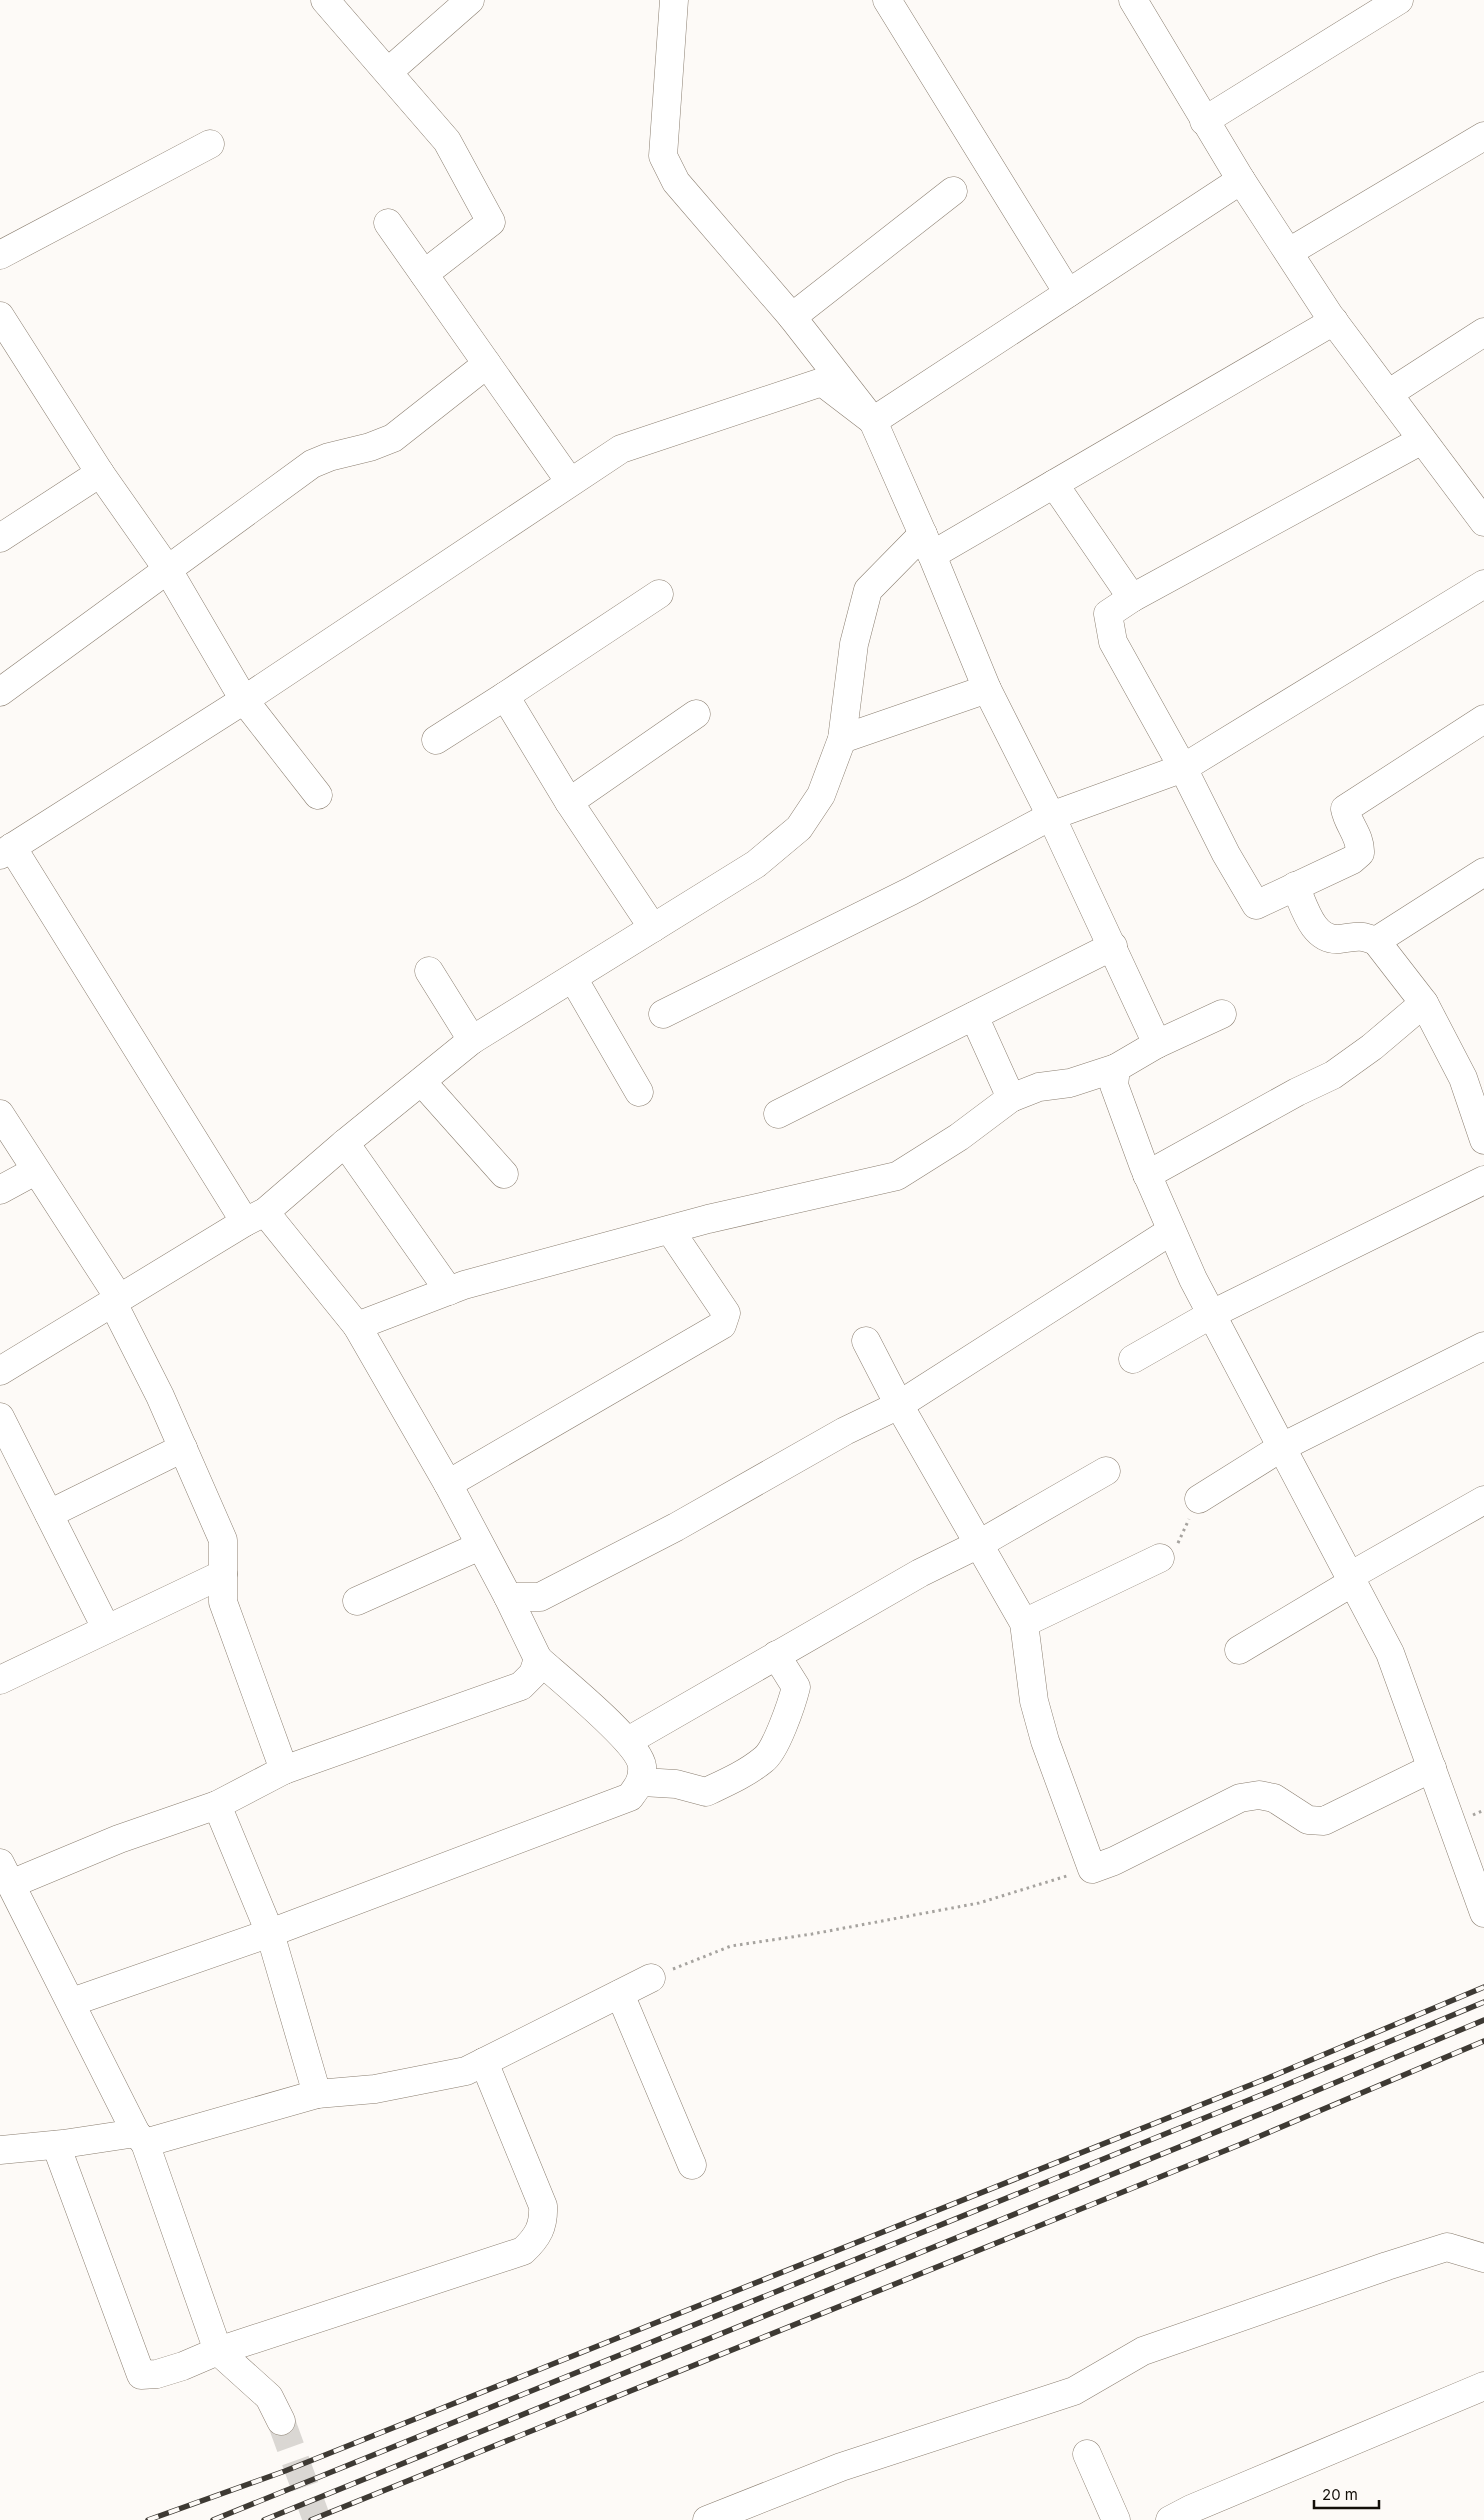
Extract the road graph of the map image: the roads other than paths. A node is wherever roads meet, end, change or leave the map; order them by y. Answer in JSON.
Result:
{"nodes":[{"id":1,"x":470,"y":0,"type":"edge"},
{"id":2,"x":674,"y":0,"type":"edge"},
{"id":3,"x":887,"y":0,"type":"edge"},
{"id":4,"x":1133,"y":0,"type":"edge"},
{"id":5,"x":1399,"y":0,"type":"edge"},
{"id":6,"x":335,"y":4,"type":"edge"},
{"id":7,"x":388,"y":72,"type":"junction"},
{"id":8,"x":1204,"y":121,"type":"junction"},
{"id":9,"x":1484,"y":136,"type":"edge"},
{"id":10,"x":210,"y":144,"type":"dead end"},
{"id":11,"x":1241,"y":180,"type":"junction"},
{"id":12,"x":953,"y":191,"type":"dead end"},
{"id":13,"x":388,"y":223,"type":"dead end"},
{"id":14,"x":1288,"y":252,"type":"junction"},
{"id":15,"x":0,"y":255,"type":"edge"},
{"id":16,"x":424,"y":274,"type":"junction"},
{"id":17,"x":1068,"y":293,"type":"junction"},
{"id":18,"x":0,"y":316,"type":"edge"},
{"id":19,"x":792,"y":317,"type":"junction"},
{"id":20,"x":1334,"y":321,"type":"junction"},
{"id":21,"x":1484,"y":332,"type":"edge"},
{"id":22,"x":487,"y":364,"type":"junction"},
{"id":23,"x":1388,"y":394,"type":"junction"},
{"id":24,"x":874,"y":421,"type":"junction"},
{"id":25,"x":1422,"y":440,"type":"junction"},
{"id":26,"x":100,"y":473,"type":"junction"},
{"id":27,"x":570,"y":482,"type":"junction"},
{"id":28,"x":1054,"y":484,"type":"junction"},
{"id":29,"x":1479,"y":506,"type":"edge"},
{"id":30,"x":0,"y":538,"type":"edge"},
{"id":31,"x":928,"y":545,"type":"junction"},
{"id":32,"x":168,"y":570,"type":"junction"},
{"id":33,"x":1484,"y":584,"type":"edge"},
{"id":34,"x":659,"y":594,"type":"dead end"},
{"id":35,"x":1132,"y":598,"type":"junction"},
{"id":36,"x":987,"y":689,"type":"junction"},
{"id":37,"x":0,"y":692,"type":"edge"},
{"id":38,"x":504,"y":696,"type":"junction"},
{"id":39,"x":244,"y":700,"type":"junction"},
{"id":40,"x":696,"y":714,"type":"dead end"},
{"id":41,"x":1484,"y":719,"type":"edge"},
{"id":42,"x":842,"y":739,"type":"junction"},
{"id":43,"x":436,"y":740,"type":"dead end"},
{"id":44,"x":1183,"y":768,"type":"junction"},
{"id":45,"x":318,"y":795,"type":"dead end"},
{"id":46,"x":569,"y":802,"type":"junction"},
{"id":47,"x":1051,"y":816,"type":"junction"},
{"id":48,"x":6,"y":851,"type":"edge"},
{"id":49,"x":1484,"y":872,"type":"edge"},
{"id":50,"x":1295,"y":886,"type":"junction"},
{"id":51,"x":653,"y":928,"type":"junction"},
{"id":52,"x":1376,"y":941,"type":"junction"},
{"id":53,"x":1113,"y":946,"type":"junction"},
{"id":54,"x":429,"y":971,"type":"dead end"},
{"id":55,"x":573,"y":978,"type":"junction"},
{"id":56,"x":1424,"y":1003,"type":"junction"},
{"id":57,"x":663,"y":1014,"type":"dead end"},
{"id":58,"x":1222,"y":1014,"type":"dead end"},
{"id":59,"x":974,"y":1016,"type":"junction"},
{"id":60,"x":472,"y":1040,"type":"junction"},
{"id":61,"x":1157,"y":1044,"type":"junction"},
{"id":62,"x":1116,"y":1068,"type":"junction"},
{"id":63,"x":422,"y":1082,"type":"junction"},
{"id":64,"x":639,"y":1092,"type":"dead end"},
{"id":65,"x":1011,"y":1098,"type":"junction"},
{"id":66,"x":0,"y":1114,"type":"edge"},
{"id":67,"x":778,"y":1114,"type":"dead end"},
{"id":68,"x":1484,"y":1140,"type":"edge"},
{"id":69,"x":346,"y":1143,"type":"junction"},
{"id":70,"x":35,"y":1170,"type":"junction"},
{"id":71,"x":504,"y":1174,"type":"dead end"},
{"id":72,"x":1147,"y":1176,"type":"junction"},
{"id":73,"x":1484,"y":1180,"type":"edge"},
{"id":74,"x":0,"y":1190,"type":"edge"},
{"id":75,"x":255,"y":1217,"type":"junction"},
{"id":76,"x":670,"y":1230,"type":"junction"},
{"id":77,"x":1171,"y":1231,"type":"junction"},
{"id":78,"x":449,"y":1291,"type":"junction"},
{"id":79,"x":116,"y":1300,"type":"junction"},
{"id":80,"x":1212,"y":1314,"type":"junction"},
{"id":81,"x":356,"y":1326,"type":"junction"},
{"id":82,"x":866,"y":1341,"type":"dead end"},
{"id":83,"x":1484,"y":1346,"type":"edge"},
{"id":84,"x":1133,"y":1358,"type":"dead end"},
{"id":85,"x":0,"y":1370,"type":"edge"},
{"id":86,"x":898,"y":1405,"type":"junction"},
{"id":87,"x":0,"y":1417,"type":"edge"},
{"id":88,"x":1282,"y":1447,"type":"junction"},
{"id":89,"x":183,"y":1448,"type":"junction"},
{"id":90,"x":1106,"y":1471,"type":"dead end"},
{"id":91,"x":448,"y":1484,"type":"junction"},
{"id":92,"x":1199,"y":1499,"type":"road end"},
{"id":93,"x":1484,"y":1500,"type":"edge"},
{"id":94,"x":49,"y":1514,"type":"junction"},
{"id":95,"x":979,"y":1544,"type":"junction"},
{"id":96,"x":480,"y":1546,"type":"junction"},
{"id":97,"x":1160,"y":1558,"type":"road end"},
{"id":98,"x":223,"y":1574,"type":"junction"},
{"id":99,"x":1351,"y":1579,"type":"junction"},
{"id":100,"x":508,"y":1597,"type":"junction"},
{"id":101,"x":357,"y":1601,"type":"dead end"},
{"id":102,"x":1024,"y":1623,"type":"junction"},
{"id":103,"x":106,"y":1628,"type":"junction"},
{"id":104,"x":1239,"y":1650,"type":"dead end"},
{"id":105,"x":776,"y":1655,"type":"junction"},
{"id":106,"x":538,"y":1658,"type":"junction"},
{"id":107,"x":0,"y":1680,"type":"edge"},
{"id":108,"x":628,"y":1741,"type":"junction"},
{"id":109,"x":1432,"y":1768,"type":"junction"},
{"id":110,"x":284,"y":1770,"type":"junction"},
{"id":111,"x":642,"y":1782,"type":"junction"},
{"id":112,"x":217,"y":1805,"type":"junction"},
{"id":113,"x":6,"y":1873,"type":"edge"},
{"id":114,"x":1484,"y":1913,"type":"edge"},
{"id":115,"x":270,"y":1933,"type":"junction"},
{"id":116,"x":651,"y":1978,"type":"road end"},
{"id":117,"x":620,"y":1994,"type":"junction"},
{"id":118,"x":72,"y":2002,"type":"junction"},
{"id":119,"x":484,"y":2062,"type":"junction"},
{"id":120,"x":317,"y":2094,"type":"junction"},
{"id":121,"x":140,"y":2138,"type":"junction"},
{"id":122,"x":56,"y":2145,"type":"junction"},
{"id":123,"x":0,"y":2150,"type":"edge"},
{"id":124,"x":692,"y":2164,"type":"dead end"},
{"id":125,"x":1484,"y":2258,"type":"edge"},
{"id":126,"x":218,"y":2351,"type":"junction"},
{"id":127,"x":1484,"y":2386,"type":"edge"},
{"id":128,"x":281,"y":2421,"type":"tunnel mouth"},
{"id":129,"x":1087,"y":2454,"type":"dead end"},
{"id":130,"x":708,"y":2520,"type":"edge"},
{"id":131,"x":1116,"y":2520,"type":"edge"},
{"id":132,"x":1170,"y":2520,"type":"edge"}],
"edges":[{"from":1,"to":7,"type":"street"},
{"from":2,"to":19,"type":"street"},
{"from":3,"to":17,"type":"street"},
{"from":4,"to":8,"type":"street"},
{"from":5,"to":8,"type":"street"},
{"from":6,"to":7,"type":"street"},
{"from":7,"to":16,"type":"street"},
{"from":8,"to":11,"type":"street"},
{"from":9,"to":14,"type":"street"},
{"from":10,"to":15,"type":"street"},
{"from":11,"to":14,"type":"street"},
{"from":11,"to":17,"type":"street"},
{"from":12,"to":19,"type":"street"},
{"from":13,"to":16,"type":"street"},
{"from":14,"to":20,"type":"street"},
{"from":16,"to":22,"type":"street"},
{"from":17,"to":24,"type":"street"},
{"from":18,"to":26,"type":"street"},
{"from":19,"to":24,"type":"street"},
{"from":20,"to":23,"type":"street"},
{"from":20,"to":28,"type":"street"},
{"from":21,"to":23,"type":"street"},
{"from":22,"to":27,"type":"street"},
{"from":22,"to":32,"type":"street"},
{"from":23,"to":25,"type":"street"},
{"from":24,"to":27,"type":"street"},
{"from":24,"to":31,"type":"street"},
{"from":25,"to":29,"type":"street"},
{"from":25,"to":35,"type":"street"},
{"from":26,"to":30,"type":"street"},
{"from":26,"to":32,"type":"street"},
{"from":27,"to":39,"type":"street"},
{"from":28,"to":31,"type":"street"},
{"from":28,"to":35,"type":"street"},
{"from":31,"to":36,"type":"street"},
{"from":31,"to":42,"type":"street"},
{"from":32,"to":37,"type":"street"},
{"from":32,"to":39,"type":"street"},
{"from":33,"to":44,"type":"street"},
{"from":34,"to":38,"type":"street"},
{"from":35,"to":44,"type":"street"},
{"from":36,"to":42,"type":"street"},
{"from":36,"to":47,"type":"street"},
{"from":38,"to":43,"type":"street"},
{"from":38,"to":46,"type":"street"},
{"from":39,"to":45,"type":"street"},
{"from":39,"to":48,"type":"street"},
{"from":40,"to":46,"type":"street"},
{"from":41,"to":50,"type":"street"},
{"from":42,"to":51,"type":"street"},
{"from":44,"to":47,"type":"street"},
{"from":44,"to":50,"type":"street"},
{"from":46,"to":51,"type":"street"},
{"from":47,"to":53,"type":"street"},
{"from":47,"to":57,"type":"street"},
{"from":48,"to":75,"type":"street"},
{"from":49,"to":52,"type":"street"},
{"from":50,"to":52,"type":"street"},
{"from":51,"to":55,"type":"street"},
{"from":52,"to":56,"type":"street"},
{"from":53,"to":59,"type":"street"},
{"from":53,"to":61,"type":"street"},
{"from":54,"to":60,"type":"street"},
{"from":55,"to":60,"type":"street"},
{"from":55,"to":64,"type":"street"},
{"from":56,"to":68,"type":"street"},
{"from":56,"to":72,"type":"street"},
{"from":58,"to":61,"type":"street"},
{"from":59,"to":65,"type":"street"},
{"from":59,"to":67,"type":"street"},
{"from":60,"to":63,"type":"street"},
{"from":61,"to":62,"type":"street"},
{"from":62,"to":65,"type":"street"},
{"from":62,"to":72,"type":"street"},
{"from":63,"to":69,"type":"street"},
{"from":63,"to":71,"type":"street"},
{"from":65,"to":76,"type":"street"},
{"from":66,"to":70,"type":"street"},
{"from":69,"to":75,"type":"street"},
{"from":69,"to":78,"type":"street"},
{"from":70,"to":74,"type":"street"},
{"from":70,"to":79,"type":"street"},
{"from":72,"to":77,"type":"street"},
{"from":73,"to":80,"type":"street"},
{"from":75,"to":79,"type":"street"},
{"from":75,"to":81,"type":"street"},
{"from":76,"to":78,"type":"street"},
{"from":76,"to":91,"type":"street"},
{"from":77,"to":80,"type":"street"},
{"from":77,"to":86,"type":"street"},
{"from":78,"to":81,"type":"street"},
{"from":79,"to":85,"type":"street"},
{"from":79,"to":89,"type":"street"},
{"from":80,"to":84,"type":"street"},
{"from":80,"to":88,"type":"street"},
{"from":81,"to":91,"type":"street"},
{"from":82,"to":86,"type":"street"},
{"from":83,"to":88,"type":"street"},
{"from":86,"to":95,"type":"street"},
{"from":86,"to":100,"type":"street"},
{"from":87,"to":94,"type":"street"},
{"from":88,"to":92,"type":"street"},
{"from":88,"to":99,"type":"street"},
{"from":89,"to":94,"type":"street"},
{"from":89,"to":98,"type":"street"},
{"from":90,"to":95,"type":"street"},
{"from":91,"to":96,"type":"street"},
{"from":93,"to":99,"type":"street"},
{"from":94,"to":103,"type":"street"},
{"from":95,"to":102,"type":"street"},
{"from":95,"to":105,"type":"street"},
{"from":96,"to":100,"type":"street"},
{"from":96,"to":101,"type":"street"},
{"from":97,"to":102,"type":"street"},
{"from":98,"to":103,"type":"street"},
{"from":98,"to":110,"type":"street"},
{"from":99,"to":104,"type":"street"},
{"from":99,"to":109,"type":"street"},
{"from":100,"to":106,"type":"street"},
{"from":102,"to":109,"type":"street"},
{"from":103,"to":107,"type":"street"},
{"from":105,"to":108,"type":"street"},
{"from":105,"to":111,"type":"street"},
{"from":106,"to":108,"type":"street"},
{"from":106,"to":110,"type":"street"},
{"from":108,"to":111,"type":"street"},
{"from":109,"to":114,"type":"street"},
{"from":110,"to":112,"type":"street"},
{"from":111,"to":115,"type":"street"},
{"from":112,"to":113,"type":"street"},
{"from":112,"to":115,"type":"street"},
{"from":113,"to":118,"type":"street"},
{"from":115,"to":118,"type":"street"},
{"from":115,"to":120,"type":"street"},
{"from":116,"to":117,"type":"street"},
{"from":117,"to":119,"type":"street"},
{"from":117,"to":124,"type":"street"},
{"from":118,"to":121,"type":"street"},
{"from":119,"to":120,"type":"street"},
{"from":119,"to":126,"type":"street"},
{"from":120,"to":121,"type":"street"},
{"from":121,"to":122,"type":"street"},
{"from":121,"to":126,"type":"street"},
{"from":122,"to":123,"type":"street"},
{"from":122,"to":126,"type":"street"},
{"from":125,"to":130,"type":"street"},
{"from":126,"to":128,"type":"street"},
{"from":127,"to":132,"type":"street"},
{"from":129,"to":131,"type":"street"}]}
